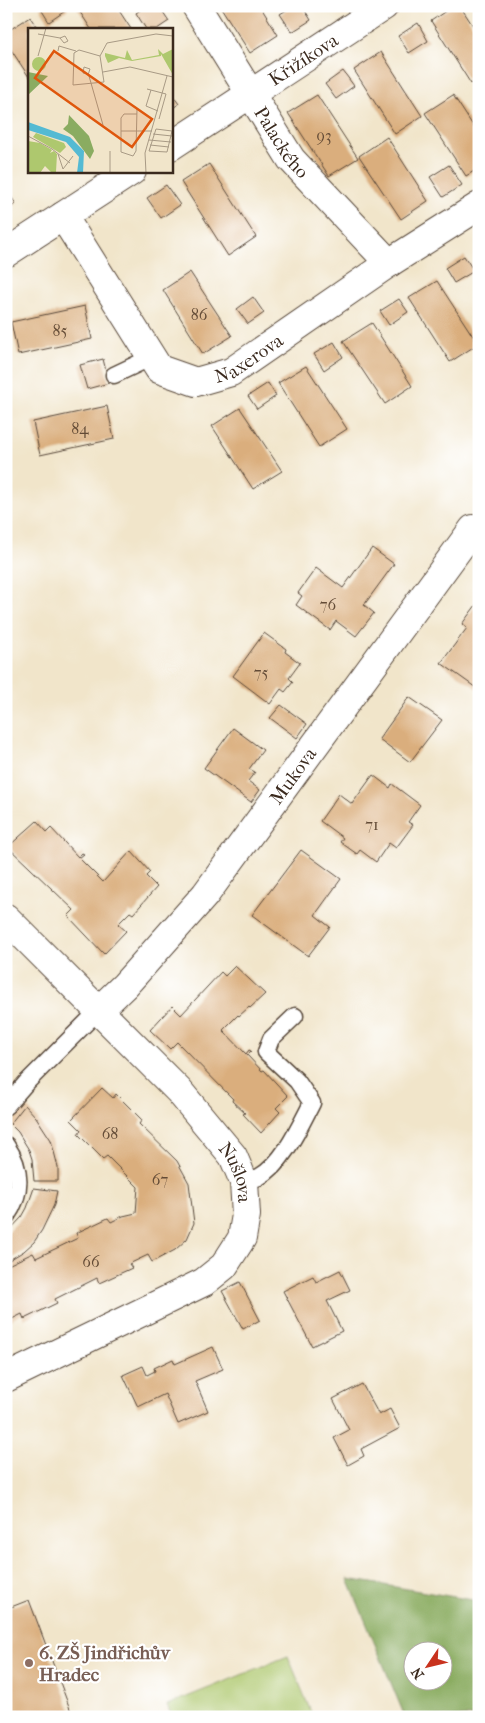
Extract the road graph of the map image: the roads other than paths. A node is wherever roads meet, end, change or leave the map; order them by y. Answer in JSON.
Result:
{"nodes":[{"id":1,"x":196,"y":6,"type":"edge"},
{"id":2,"x":384,"y":6,"type":"edge"},
{"id":3,"x":252,"y":94,"type":"junction"},
{"id":4,"x":172,"y":145,"type":"edge"},
{"id":5,"x":130,"y":172,"type":"edge"},
{"id":6,"x":479,"y":206,"type":"edge"},
{"id":7,"x":63,"y":216,"type":"junction"},
{"id":8,"x":6,"y":253,"type":"edge"},
{"id":9,"x":389,"y":263,"type":"junction"},
{"id":10,"x":152,"y":357,"type":"junction"},
{"id":11,"x":114,"y":375,"type":"dead end"},
{"id":12,"x":473,"y":529,"type":"dead end"},
{"id":13,"x":6,"y":918,"type":"edge"},
{"id":14,"x":98,"y":1011,"type":"junction"},
{"id":15,"x":295,"y":1016,"type":"dead end"},
{"id":16,"x":6,"y":1106,"type":"edge"},
{"id":17,"x":6,"y":1145,"type":"edge"},
{"id":18,"x":244,"y":1182,"type":"junction"},
{"id":19,"x":6,"y":1217,"type":"edge"},
{"id":20,"x":6,"y":1378,"type":"edge"}],
"edges":[{"from":1,"to":3,"type":"street","name":"Palackého"},
{"from":2,"to":3,"type":"street","name":"Křižíkova"},
{"from":3,"to":4,"type":"street","name":"Křižíkova"},
{"from":3,"to":9,"type":"street","name":"Palackého"},
{"from":5,"to":7,"type":"street"},
{"from":6,"to":9,"type":"street","name":"Naxerova"},
{"from":7,"to":8,"type":"street"},
{"from":7,"to":10,"type":"street","name":"Naxerova"},
{"from":9,"to":10,"type":"street","name":"Naxerova"},
{"from":10,"to":11,"type":"lane"},
{"from":12,"to":14,"type":"street","name":"Mukova"},
{"from":13,"to":14,"type":"street","name":"Nušlova"},
{"from":14,"to":16,"type":"lane"},
{"from":14,"to":18,"type":"street","name":"Nušlova"},
{"from":15,"to":18,"type":"lane"},
{"from":17,"to":19,"type":"lane"},
{"from":18,"to":20,"type":"street","name":"Nušlova"}]}
